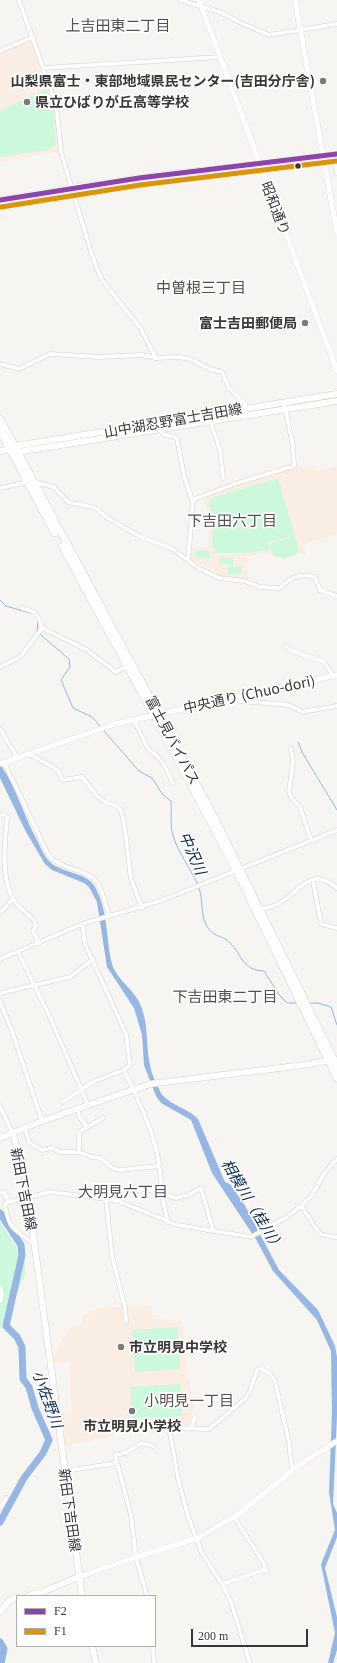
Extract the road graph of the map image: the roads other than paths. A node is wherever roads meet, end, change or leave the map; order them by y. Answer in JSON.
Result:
{"nodes":[{"id":1,"x":19,"y":0,"type":"edge"},
{"id":2,"x":180,"y":0,"type":"edge"},
{"id":3,"x":199,"y":0,"type":"edge"},
{"id":4,"x":295,"y":0,"type":"edge"},
{"id":5,"x":202,"y":7,"type":"junction"},
{"id":6,"x":337,"y":24,"type":"edge"},
{"id":7,"x":300,"y":30,"type":"junction"},
{"id":8,"x":32,"y":37,"type":"junction"},
{"id":9,"x":0,"y":51,"type":"edge"},
{"id":10,"x":220,"y":57,"type":"junction"},
{"id":11,"x":44,"y":68,"type":"junction"},
{"id":12,"x":334,"y":155,"type":"edge"},
{"id":13,"x":322,"y":156,"type":"junction"},
{"id":14,"x":260,"y":165,"type":"junction"},
{"id":15,"x":337,"y":173,"type":"edge"},
{"id":16,"x":72,"y":187,"type":"junction"},
{"id":17,"x":0,"y":200,"type":"edge"},
{"id":18,"x":336,"y":219,"type":"edge"},
{"id":19,"x":337,"y":233,"type":"edge"},
{"id":20,"x":156,"y":358,"type":"junction"},
{"id":21,"x":0,"y":364,"type":"edge"},
{"id":22,"x":337,"y":371,"type":"edge"},
{"id":23,"x":337,"y":394,"type":"edge"},
{"id":24,"x":337,"y":401,"type":"edge"},
{"id":25,"x":285,"y":405,"type":"junction"},
{"id":26,"x":246,"y":411,"type":"junction"},
{"id":27,"x":209,"y":417,"type":"junction"},
{"id":28,"x":0,"y":419,"type":"edge"},
{"id":29,"x":160,"y":428,"type":"junction"},
{"id":30,"x":0,"y":431,"type":"edge"},
{"id":31,"x":14,"y":449,"type":"junction"},
{"id":32,"x":0,"y":451,"type":"edge"},
{"id":33,"x":223,"y":478,"type":"dead end"},
{"id":34,"x":31,"y":482,"type":"junction"},
{"id":35,"x":0,"y":488,"type":"edge"},
{"id":36,"x":192,"y":500,"type":"junction"},
{"id":37,"x":188,"y":561,"type":"junction"},
{"id":38,"x":337,"y":596,"type":"edge"},
{"id":39,"x":22,"y":608,"type":"dead end"},
{"id":40,"x":42,"y":628,"type":"junction"},
{"id":41,"x":286,"y":646,"type":"dead end"},
{"id":42,"x":127,"y":666,"type":"junction"},
{"id":43,"x":0,"y":667,"type":"edge"},
{"id":44,"x":335,"y":676,"type":"edge"},
{"id":45,"x":236,"y":697,"type":"junction"},
{"id":46,"x":337,"y":706,"type":"edge"},
{"id":47,"x":157,"y":715,"type":"junction"},
{"id":48,"x":134,"y":720,"type":"junction"},
{"id":49,"x":0,"y":729,"type":"edge"},
{"id":50,"x":291,"y":749,"type":"dead end"},
{"id":51,"x":29,"y":754,"type":"junction"},
{"id":52,"x":17,"y":758,"type":"junction"},
{"id":53,"x":2,"y":763,"type":"edge"},
{"id":54,"x":173,"y":783,"type":"dead end"},
{"id":55,"x":0,"y":815,"type":"edge"},
{"id":56,"x":337,"y":830,"type":"edge"},
{"id":57,"x":310,"y":840,"type":"junction"},
{"id":58,"x":238,"y":869,"type":"junction"},
{"id":59,"x":313,"y":881,"type":"junction"},
{"id":60,"x":337,"y":888,"type":"edge"},
{"id":61,"x":13,"y":899,"type":"junction"},
{"id":62,"x":142,"y":908,"type":"junction"},
{"id":63,"x":261,"y":909,"type":"junction"},
{"id":64,"x":0,"y":913,"type":"edge"},
{"id":65,"x":109,"y":916,"type":"junction"},
{"id":66,"x":82,"y":924,"type":"junction"},
{"id":67,"x":337,"y":928,"type":"edge"},
{"id":68,"x":39,"y":943,"type":"junction"},
{"id":69,"x":18,"y":952,"type":"junction"},
{"id":70,"x":0,"y":959,"type":"edge"},
{"id":71,"x":93,"y":959,"type":"junction"},
{"id":72,"x":35,"y":985,"type":"junction"},
{"id":73,"x":0,"y":993,"type":"edge"},
{"id":74,"x":0,"y":1001,"type":"edge"},
{"id":75,"x":304,"y":1003,"type":"junction"},
{"id":76,"x":334,"y":1061,"type":"edge"},
{"id":77,"x":124,"y":1070,"type":"junction"},
{"id":78,"x":337,"y":1078,"type":"edge"},
{"id":79,"x":133,"y":1088,"type":"junction"},
{"id":80,"x":83,"y":1089,"type":"junction"},
{"id":81,"x":62,"y":1102,"type":"dead end"},
{"id":82,"x":88,"y":1105,"type":"junction"},
{"id":83,"x":0,"y":1106,"type":"edge"},
{"id":84,"x":77,"y":1109,"type":"junction"},
{"id":85,"x":102,"y":1118,"type":"dead end"},
{"id":86,"x":42,"y":1121,"type":"junction"},
{"id":87,"x":87,"y":1127,"type":"junction"},
{"id":88,"x":25,"y":1129,"type":"junction"},
{"id":89,"x":13,"y":1134,"type":"junction"},
{"id":90,"x":0,"y":1138,"type":"edge"},
{"id":91,"x":79,"y":1152,"type":"junction"},
{"id":92,"x":337,"y":1159,"type":"edge"},
{"id":93,"x":159,"y":1166,"type":"junction"},
{"id":94,"x":127,"y":1189,"type":"dead end"},
{"id":95,"x":0,"y":1193,"type":"edge"},
{"id":96,"x":162,"y":1194,"type":"junction"},
{"id":97,"x":28,"y":1197,"type":"junction"},
{"id":98,"x":106,"y":1199,"type":"junction"},
{"id":99,"x":9,"y":1202,"type":"junction"},
{"id":100,"x":301,"y":1206,"type":"junction"},
{"id":101,"x":168,"y":1222,"type":"junction"},
{"id":102,"x":213,"y":1230,"type":"junction"},
{"id":103,"x":337,"y":1237,"type":"edge"},
{"id":104,"x":34,"y":1244,"type":"junction"},
{"id":105,"x":0,"y":1289,"type":"edge"},
{"id":106,"x":0,"y":1300,"type":"edge"},
{"id":107,"x":126,"y":1322,"type":"dead end"},
{"id":108,"x":195,"y":1417,"type":"dead end"},
{"id":109,"x":191,"y":1429,"type":"junction"},
{"id":110,"x":337,"y":1441,"type":"edge"},
{"id":111,"x":153,"y":1446,"type":"dead end"},
{"id":112,"x":117,"y":1463,"type":"junction"},
{"id":113,"x":64,"y":1471,"type":"junction"},
{"id":114,"x":292,"y":1471,"type":"junction"},
{"id":115,"x":6,"y":1498,"type":"dead end"},
{"id":116,"x":0,"y":1508,"type":"edge"},
{"id":117,"x":234,"y":1517,"type":"junction"},
{"id":118,"x":198,"y":1538,"type":"junction"},
{"id":119,"x":136,"y":1557,"type":"junction"},
{"id":120,"x":79,"y":1577,"type":"junction"},
{"id":121,"x":222,"y":1584,"type":"junction"},
{"id":122,"x":32,"y":1595,"type":"edge"},
{"id":123,"x":82,"y":1595,"type":"edge"},
{"id":124,"x":147,"y":1595,"type":"edge"},
{"id":125,"x":16,"y":1597,"type":"edge"},
{"id":126,"x":0,"y":1612,"type":"edge"},
{"id":127,"x":92,"y":1647,"type":"edge"},
{"id":128,"x":153,"y":1647,"type":"edge"},
{"id":129,"x":96,"y":1663,"type":"edge"},
{"id":130,"x":154,"y":1663,"type":"edge"},
{"id":131,"x":250,"y":1663,"type":"edge"}],
"edges":[{"from":1,"to":8,"type":"street"},
{"from":2,"to":5,"type":"street"},
{"from":3,"to":5,"type":"street","name":"昭和通り"},
{"from":4,"to":7,"type":"street"},
{"from":5,"to":7,"type":"street"},
{"from":5,"to":10,"type":"street","name":"昭和通り"},
{"from":6,"to":7,"type":"street"},
{"from":7,"to":13,"type":"street"},
{"from":8,"to":9,"type":"street"},
{"from":8,"to":11,"type":"street"},
{"from":10,"to":11,"type":"street"},
{"from":10,"to":14,"type":"street","name":"昭和通り"},
{"from":11,"to":16,"type":"street"},
{"from":12,"to":13,"type":"street"},
{"from":12,"to":15,"type":"street"},
{"from":13,"to":14,"type":"street"},
{"from":13,"to":18,"type":"street"},
{"from":14,"to":16,"type":"street"},
{"from":14,"to":22,"type":"street","name":"昭和通り"},
{"from":16,"to":17,"type":"street"},
{"from":16,"to":20,"type":"street"},
{"from":18,"to":19,"type":"street"},
{"from":20,"to":21,"type":"street"},
{"from":20,"to":26,"type":"street"},
{"from":23,"to":25,"type":"main road","name":"山中湖忍野富士吉田線"},
{"from":24,"to":25,"type":"main road","name":"山中湖忍野富士吉田線"},
{"from":25,"to":26,"type":"main road","name":"山中湖忍野富士吉田線"},
{"from":25,"to":36,"type":"street"},
{"from":26,"to":27,"type":"main road","name":"山中湖忍野富士吉田線"},
{"from":27,"to":29,"type":"main road","name":"山中湖忍野富士吉田線"},
{"from":27,"to":31,"type":"main road","name":"山中湖忍野富士吉田線"},
{"from":27,"to":33,"type":"street"},
{"from":28,"to":31,"type":"highway","name":"富士見バイパス"},
{"from":29,"to":31,"type":"main road","name":"山中湖忍野富士吉田線"},
{"from":29,"to":36,"type":"street"},
{"from":30,"to":31,"type":"highway","name":"富士見バイパス"},
{"from":31,"to":32,"type":"main road","name":"山中湖忍野富士吉田線"},
{"from":31,"to":34,"type":"highway","name":"富士見バイパス"},
{"from":34,"to":35,"type":"street"},
{"from":34,"to":37,"type":"street"},
{"from":34,"to":42,"type":"highway","name":"富士見バイパス"},
{"from":34,"to":47,"type":"highway","name":"富士見バイパス"},
{"from":36,"to":37,"type":"street"},
{"from":37,"to":38,"type":"street"},
{"from":39,"to":40,"type":"street"},
{"from":40,"to":42,"type":"street"},
{"from":40,"to":43,"type":"street"},
{"from":41,"to":44,"type":"street"},
{"from":42,"to":47,"type":"highway","name":"富士見バイパス"},
{"from":44,"to":45,"type":"street","name":"中央通り (Chuo-dori)"},
{"from":45,"to":46,"type":"street"},
{"from":45,"to":47,"type":"street","name":"中央通り (Chuo-dori)"},
{"from":47,"to":48,"type":"street","name":"中央通り (Chuo-dori)"},
{"from":47,"to":58,"type":"highway","name":"富士見バイパス"},
{"from":48,"to":51,"type":"street","name":"中央通り (Chuo-dori)"},
{"from":48,"to":54,"type":"street"},
{"from":49,"to":52,"type":"street"},
{"from":50,"to":57,"type":"street"},
{"from":51,"to":52,"type":"street","name":"中央通り (Chuo-dori)"},
{"from":51,"to":62,"type":"street"},
{"from":52,"to":53,"type":"street","name":"中央通り (Chuo-dori)"},
{"from":53,"to":65,"type":"street"},
{"from":55,"to":61,"type":"street"},
{"from":56,"to":57,"type":"street"},
{"from":57,"to":58,"type":"street"},
{"from":58,"to":62,"type":"street"},
{"from":58,"to":63,"type":"highway","name":"富士見バイパス"},
{"from":58,"to":75,"type":"highway","name":"富士見バイパス"},
{"from":59,"to":60,"type":"street"},
{"from":59,"to":63,"type":"street"},
{"from":59,"to":67,"type":"street"},
{"from":61,"to":64,"type":"street"},
{"from":61,"to":68,"type":"street"},
{"from":62,"to":65,"type":"street"},
{"from":63,"to":75,"type":"highway","name":"富士見バイパス"},
{"from":65,"to":66,"type":"street"},
{"from":66,"to":68,"type":"street"},
{"from":66,"to":71,"type":"street"},
{"from":68,"to":69,"type":"street"},
{"from":69,"to":70,"type":"street"},
{"from":69,"to":72,"type":"street"},
{"from":71,"to":72,"type":"street"},
{"from":71,"to":77,"type":"street"},
{"from":72,"to":73,"type":"street"},
{"from":72,"to":80,"type":"street"},
{"from":74,"to":86,"type":"street"},
{"from":75,"to":76,"type":"highway","name":"富士見バイパス"},
{"from":76,"to":78,"type":"highway","name":"富士見バイパス"},
{"from":76,"to":79,"type":"main road","name":"新田下吉田線"},
{"from":77,"to":79,"type":"street"},
{"from":77,"to":80,"type":"street"},
{"from":79,"to":82,"type":"main road","name":"新田下吉田線"},
{"from":79,"to":93,"type":"street"},
{"from":80,"to":81,"type":"street"},
{"from":80,"to":82,"type":"street"},
{"from":82,"to":84,"type":"main road","name":"新田下吉田線"},
{"from":83,"to":89,"type":"street"},
{"from":84,"to":86,"type":"main road","name":"新田下吉田線"},
{"from":84,"to":87,"type":"street"},
{"from":85,"to":87,"type":"street"},
{"from":86,"to":88,"type":"main road","name":"新田下吉田線"},
{"from":87,"to":91,"type":"street"},
{"from":88,"to":89,"type":"main road","name":"新田下吉田線"},
{"from":88,"to":91,"type":"street"},
{"from":89,"to":90,"type":"main road"},
{"from":89,"to":97,"type":"main road","name":"新田下吉田線"},
{"from":91,"to":93,"type":"street"},
{"from":92,"to":100,"type":"street"},
{"from":93,"to":96,"type":"street"},
{"from":94,"to":96,"type":"street"},
{"from":95,"to":99,"type":"street"},
{"from":96,"to":101,"type":"street"},
{"from":96,"to":102,"type":"street"},
{"from":97,"to":98,"type":"street"},
{"from":97,"to":99,"type":"street"},
{"from":97,"to":104,"type":"main road","name":"新田下吉田線"},
{"from":98,"to":101,"type":"street"},
{"from":98,"to":107,"type":"street"},
{"from":99,"to":104,"type":"street"},
{"from":100,"to":102,"type":"street"},
{"from":100,"to":103,"type":"street"},
{"from":101,"to":102,"type":"street"},
{"from":104,"to":113,"type":"main road","name":"新田下吉田線"},
{"from":105,"to":106,"type":"street"},
{"from":108,"to":109,"type":"street"},
{"from":109,"to":114,"type":"street"},
{"from":109,"to":118,"type":"street"},
{"from":110,"to":114,"type":"street"},
{"from":111,"to":112,"type":"street"},
{"from":112,"to":113,"type":"street"},
{"from":112,"to":119,"type":"street"},
{"from":113,"to":120,"type":"main road","name":"新田下吉田線"},
{"from":114,"to":117,"type":"street"},
{"from":115,"to":116,"type":"street"},
{"from":117,"to":118,"type":"street"},
{"from":117,"to":121,"type":"street"},
{"from":118,"to":119,"type":"street"},
{"from":118,"to":121,"type":"street"},
{"from":119,"to":120,"type":"street"},
{"from":119,"to":124,"type":"street"},
{"from":120,"to":122,"type":"main road"},
{"from":120,"to":123,"type":"main road","name":"新田下吉田線"},
{"from":121,"to":131,"type":"street"},
{"from":125,"to":126,"type":"main road"},
{"from":127,"to":129,"type":"main road"},
{"from":128,"to":130,"type":"street"}]}
